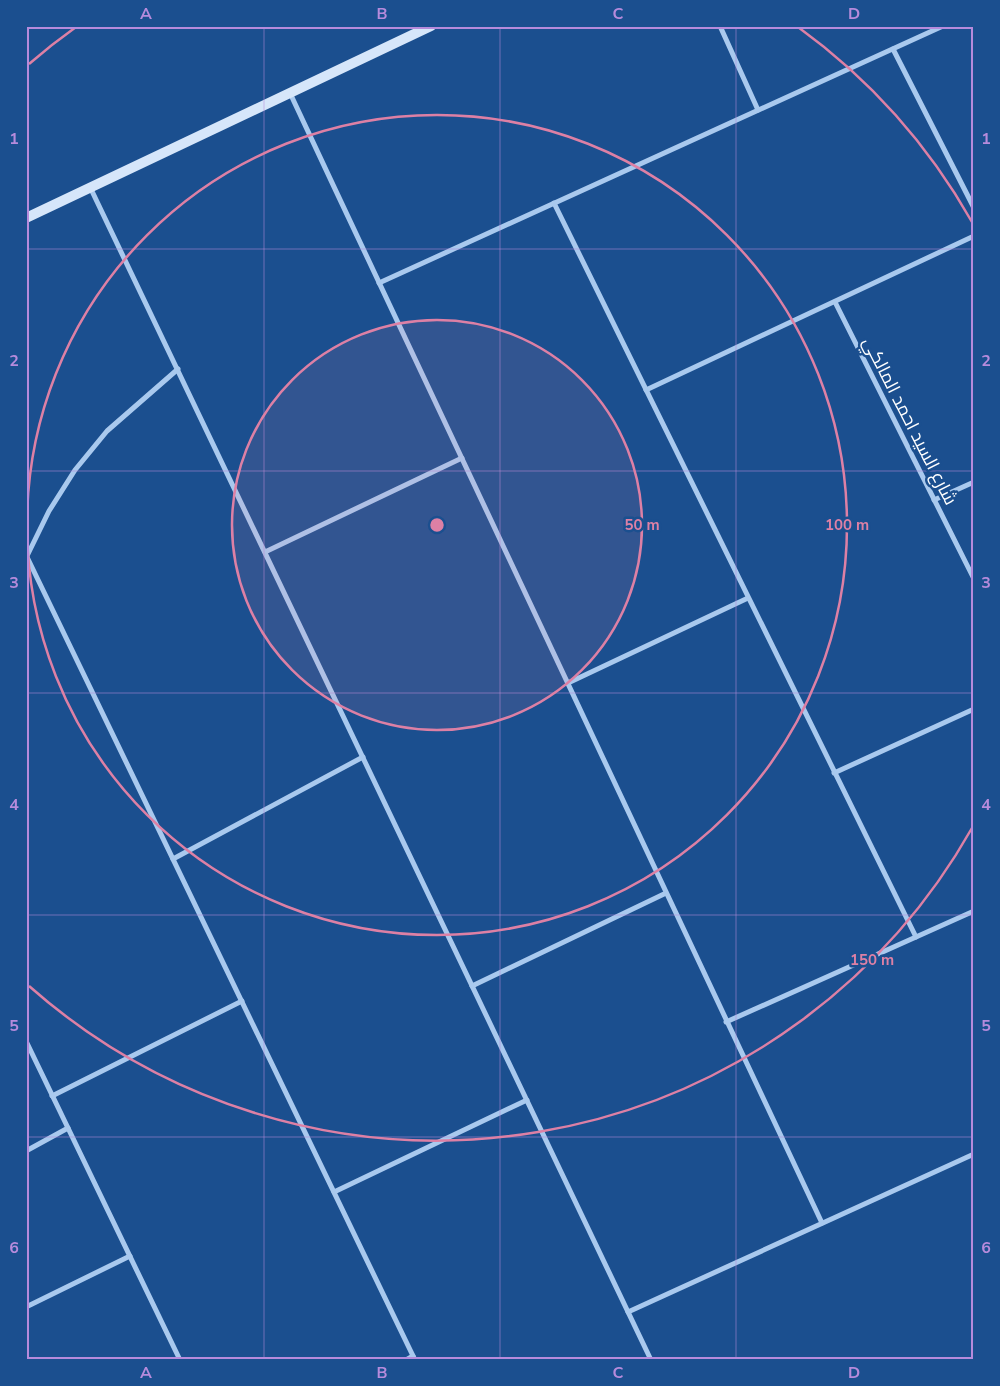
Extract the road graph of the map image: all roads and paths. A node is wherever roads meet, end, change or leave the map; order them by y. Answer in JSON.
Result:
{"nodes":[{"id":1,"x":431,"y":26,"type":"edge"},
{"id":2,"x":720,"y":26,"type":"edge"},
{"id":3,"x":943,"y":26,"type":"edge"},
{"id":4,"x":893,"y":49,"type":"junction"},
{"id":5,"x":290,"y":93,"type":"junction"},
{"id":6,"x":758,"y":110,"type":"junction"},
{"id":7,"x":90,"y":187,"type":"junction"},
{"id":8,"x":554,"y":203,"type":"junction"},
{"id":9,"x":974,"y":208,"type":"edge"},
{"id":10,"x":26,"y":218,"type":"edge"},
{"id":11,"x":974,"y":236,"type":"edge"},
{"id":12,"x":379,"y":283,"type":"junction"},
{"id":13,"x":835,"y":302,"type":"junction"},
{"id":14,"x":178,"y":369,"type":"junction"},
{"id":15,"x":646,"y":390,"type":"junction"},
{"id":16,"x":462,"y":458,"type":"junction"},
{"id":17,"x":974,"y":482,"type":"edge"},
{"id":18,"x":934,"y":500,"type":"junction"},
{"id":19,"x":265,"y":552,"type":"junction"},
{"id":20,"x":26,"y":558,"type":"edge"},
{"id":21,"x":974,"y":579,"type":"edge"},
{"id":22,"x":748,"y":598,"type":"junction"},
{"id":23,"x":568,"y":684,"type":"junction"},
{"id":24,"x":974,"y":709,"type":"edge"},
{"id":25,"x":363,"y":757,"type":"junction"},
{"id":26,"x":834,"y":772,"type":"junction"},
{"id":27,"x":173,"y":859,"type":"junction"},
{"id":28,"x":664,"y":894,"type":"junction"},
{"id":29,"x":974,"y":911,"type":"edge"},
{"id":30,"x":916,"y":937,"type":"junction"},
{"id":31,"x":472,"y":986,"type":"junction"},
{"id":32,"x":242,"y":1001,"type":"junction"},
{"id":33,"x":726,"y":1022,"type":"junction"},
{"id":34,"x":26,"y":1041,"type":"edge"},
{"id":35,"x":52,"y":1096,"type":"junction"},
{"id":36,"x":527,"y":1100,"type":"junction"},
{"id":37,"x":68,"y":1128,"type":"junction"},
{"id":38,"x":26,"y":1151,"type":"edge"},
{"id":39,"x":974,"y":1154,"type":"edge"},
{"id":40,"x":334,"y":1192,"type":"junction"},
{"id":41,"x":822,"y":1223,"type":"junction"},
{"id":42,"x":130,"y":1256,"type":"junction"},
{"id":43,"x":26,"y":1307,"type":"edge"},
{"id":44,"x":628,"y":1312,"type":"junction"},
{"id":45,"x":414,"y":1358,"type":"edge"},
{"id":46,"x":180,"y":1360,"type":"edge"},
{"id":47,"x":406,"y":1360,"type":"edge"},
{"id":48,"x":651,"y":1360,"type":"edge"}],
"edges":[{"from":1,"to":5,"type":"street"},
{"from":2,"to":6,"type":"street"},
{"from":3,"to":4,"type":"street"},
{"from":4,"to":6,"type":"street"},
{"from":4,"to":9,"type":"street"},
{"from":5,"to":7,"type":"street"},
{"from":5,"to":12,"type":"street"},
{"from":6,"to":8,"type":"street"},
{"from":7,"to":10,"type":"street"},
{"from":7,"to":14,"type":"street"},
{"from":8,"to":12,"type":"street"},
{"from":8,"to":15,"type":"street"},
{"from":11,"to":13,"type":"street"},
{"from":12,"to":16,"type":"street"},
{"from":13,"to":15,"type":"street"},
{"from":13,"to":18,"type":"street","name":"شارع السيد احمد المالكي"},
{"from":14,"to":19,"type":"street"},
{"from":14,"to":20,"type":"street"},
{"from":15,"to":22,"type":"street"},
{"from":16,"to":19,"type":"street"},
{"from":16,"to":23,"type":"street"},
{"from":17,"to":18,"type":"street"},
{"from":18,"to":21,"type":"street","name":"شارع السيد احمد المالكي"},
{"from":19,"to":25,"type":"street"},
{"from":20,"to":27,"type":"street"},
{"from":22,"to":23,"type":"street"},
{"from":22,"to":26,"type":"street"},
{"from":23,"to":28,"type":"street"},
{"from":24,"to":26,"type":"street"},
{"from":25,"to":27,"type":"street"},
{"from":25,"to":31,"type":"street"},
{"from":26,"to":30,"type":"street"},
{"from":27,"to":32,"type":"street"},
{"from":28,"to":31,"type":"street"},
{"from":28,"to":33,"type":"street"},
{"from":29,"to":30,"type":"street"},
{"from":30,"to":33,"type":"street"},
{"from":31,"to":36,"type":"street"},
{"from":32,"to":35,"type":"street"},
{"from":32,"to":40,"type":"street"},
{"from":33,"to":41,"type":"street"},
{"from":34,"to":35,"type":"street"},
{"from":35,"to":37,"type":"street"},
{"from":36,"to":40,"type":"street"},
{"from":36,"to":44,"type":"street"},
{"from":37,"to":38,"type":"street"},
{"from":37,"to":42,"type":"street"},
{"from":39,"to":41,"type":"street"},
{"from":40,"to":45,"type":"street"},
{"from":41,"to":44,"type":"street"},
{"from":42,"to":43,"type":"street"},
{"from":42,"to":46,"type":"street"},
{"from":44,"to":48,"type":"street"},
{"from":45,"to":47,"type":"street"}]}
